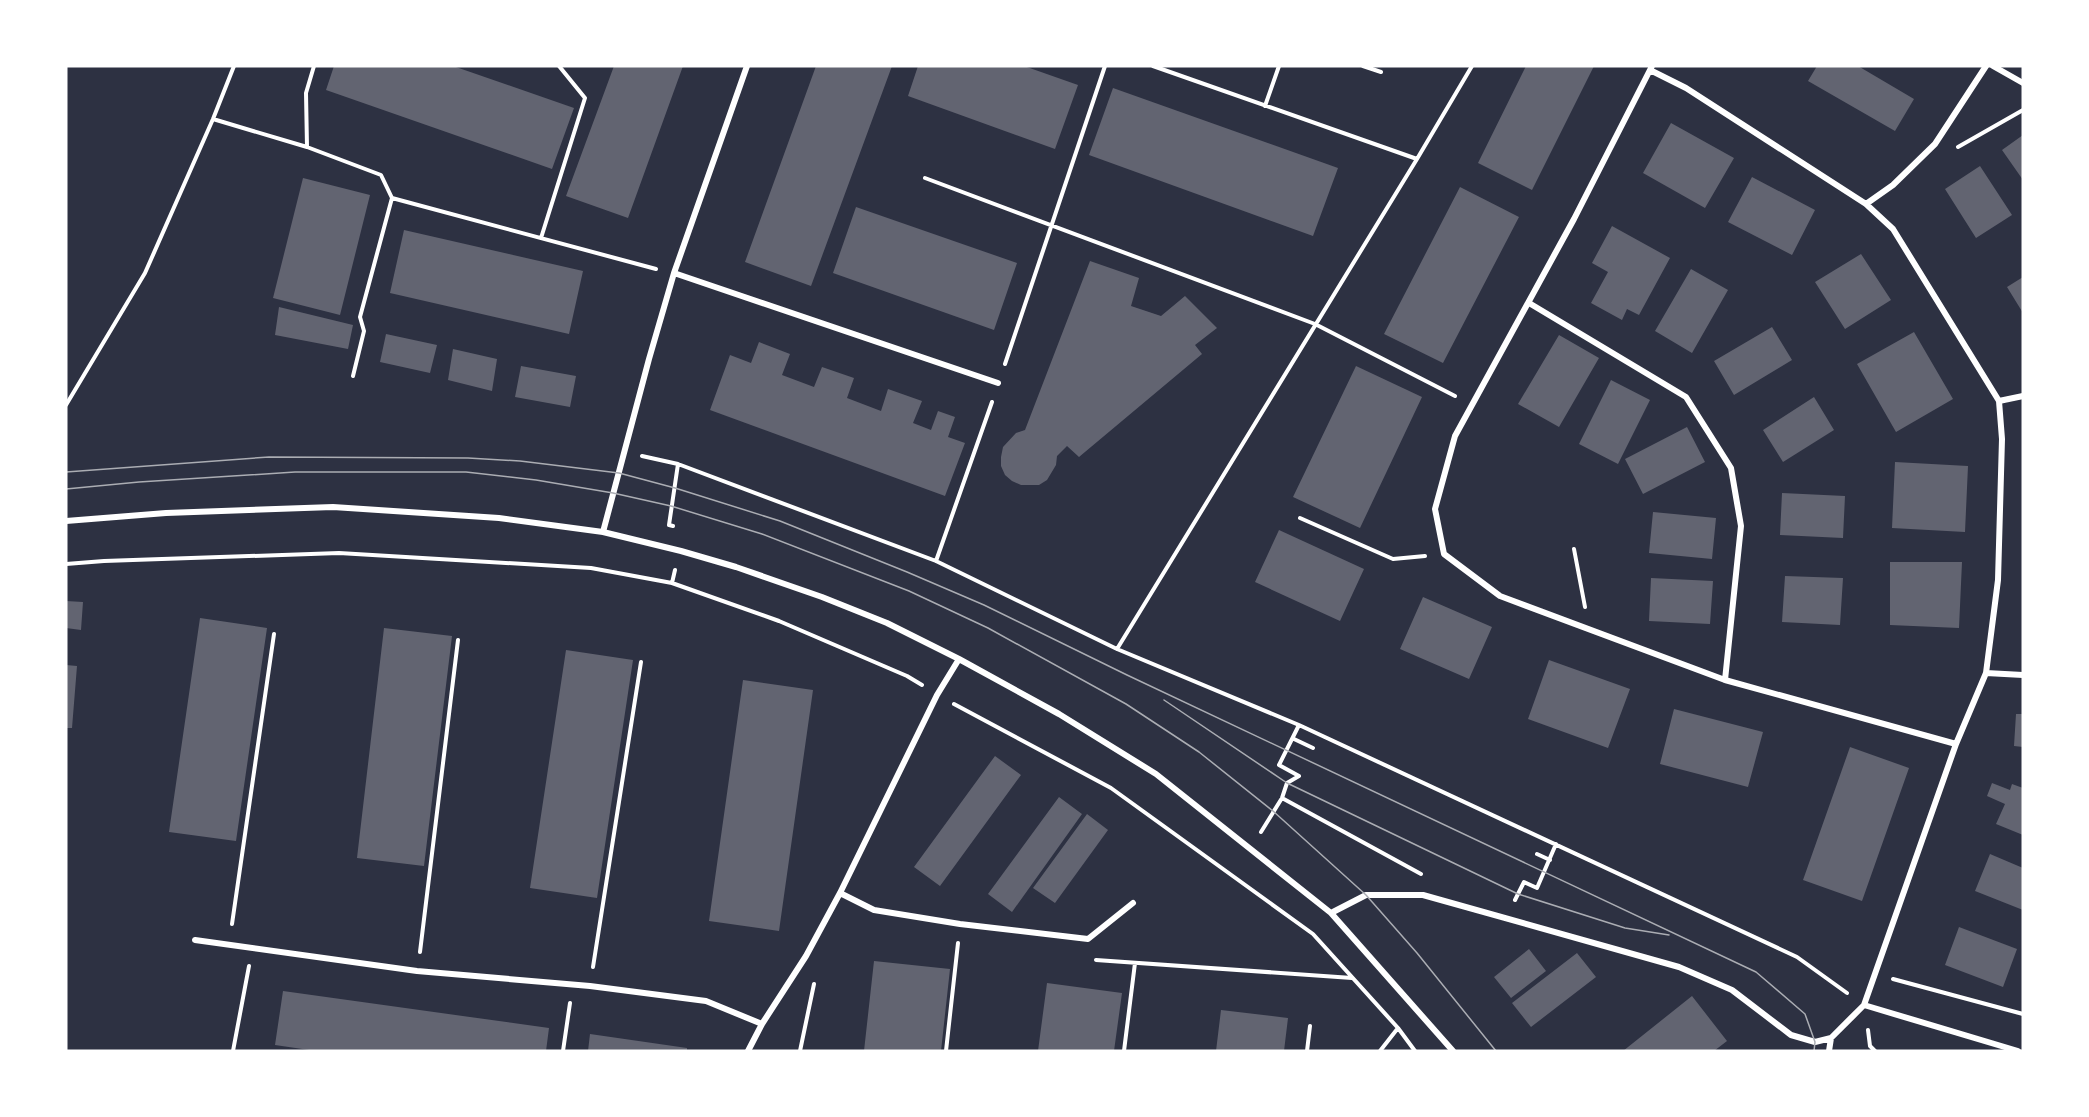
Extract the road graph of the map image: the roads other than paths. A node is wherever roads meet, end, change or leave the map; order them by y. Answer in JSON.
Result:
{"nodes":[{"id":1,"x":747,"y":66,"type":"edge"},
{"id":2,"x":1986,"y":66,"type":"edge"},
{"id":3,"x":1993,"y":66,"type":"edge"},
{"id":4,"x":1651,"y":68,"type":"edge"},
{"id":5,"x":2023,"y":83,"type":"edge"},
{"id":6,"x":1866,"y":204,"type":"junction"},
{"id":7,"x":674,"y":273,"type":"junction"},
{"id":8,"x":1529,"y":303,"type":"junction"},
{"id":9,"x":998,"y":383,"type":"road end"},
{"id":10,"x":2023,"y":396,"type":"edge"},
{"id":11,"x":1999,"y":401,"type":"junction"},
{"id":12,"x":66,"y":521,"type":"edge"},
{"id":13,"x":603,"y":532,"type":"junction"},
{"id":14,"x":959,"y":659,"type":"junction"},
{"id":15,"x":1986,"y":673,"type":"junction"},
{"id":16,"x":2023,"y":675,"type":"edge"},
{"id":17,"x":1725,"y":680,"type":"junction"},
{"id":18,"x":1956,"y":744,"type":"junction"},
{"id":19,"x":840,"y":893,"type":"junction"},
{"id":20,"x":1133,"y":903,"type":"dead end"},
{"id":21,"x":1331,"y":913,"type":"junction"},
{"id":22,"x":195,"y":940,"type":"dead end"},
{"id":23,"x":1864,"y":1005,"type":"junction"},
{"id":24,"x":762,"y":1024,"type":"junction"},
{"id":25,"x":1831,"y":1038,"type":"junction"},
{"id":26,"x":748,"y":1051,"type":"edge"},
{"id":27,"x":1453,"y":1051,"type":"edge"},
{"id":28,"x":1829,"y":1051,"type":"edge"},
{"id":29,"x":2018,"y":1051,"type":"edge"}],
"edges":[{"from":1,"to":7,"type":"street"},
{"from":2,"to":6,"type":"street"},
{"from":3,"to":5,"type":"street"},
{"from":4,"to":6,"type":"street"},
{"from":4,"to":8,"type":"street"},
{"from":6,"to":11,"type":"street"},
{"from":7,"to":9,"type":"street"},
{"from":7,"to":13,"type":"street"},
{"from":8,"to":17,"type":"street"},
{"from":8,"to":17,"type":"street"},
{"from":10,"to":11,"type":"street"},
{"from":11,"to":15,"type":"street"},
{"from":12,"to":13,"type":"street"},
{"from":13,"to":14,"type":"street"},
{"from":14,"to":19,"type":"street"},
{"from":14,"to":21,"type":"street"},
{"from":15,"to":16,"type":"street"},
{"from":15,"to":18,"type":"street"},
{"from":17,"to":18,"type":"street"},
{"from":18,"to":23,"type":"street"},
{"from":19,"to":20,"type":"street"},
{"from":19,"to":24,"type":"street"},
{"from":21,"to":25,"type":"street"},
{"from":21,"to":27,"type":"street"},
{"from":22,"to":24,"type":"street"},
{"from":23,"to":25,"type":"street"},
{"from":23,"to":29,"type":"street"},
{"from":24,"to":26,"type":"street"},
{"from":25,"to":28,"type":"street"}]}
